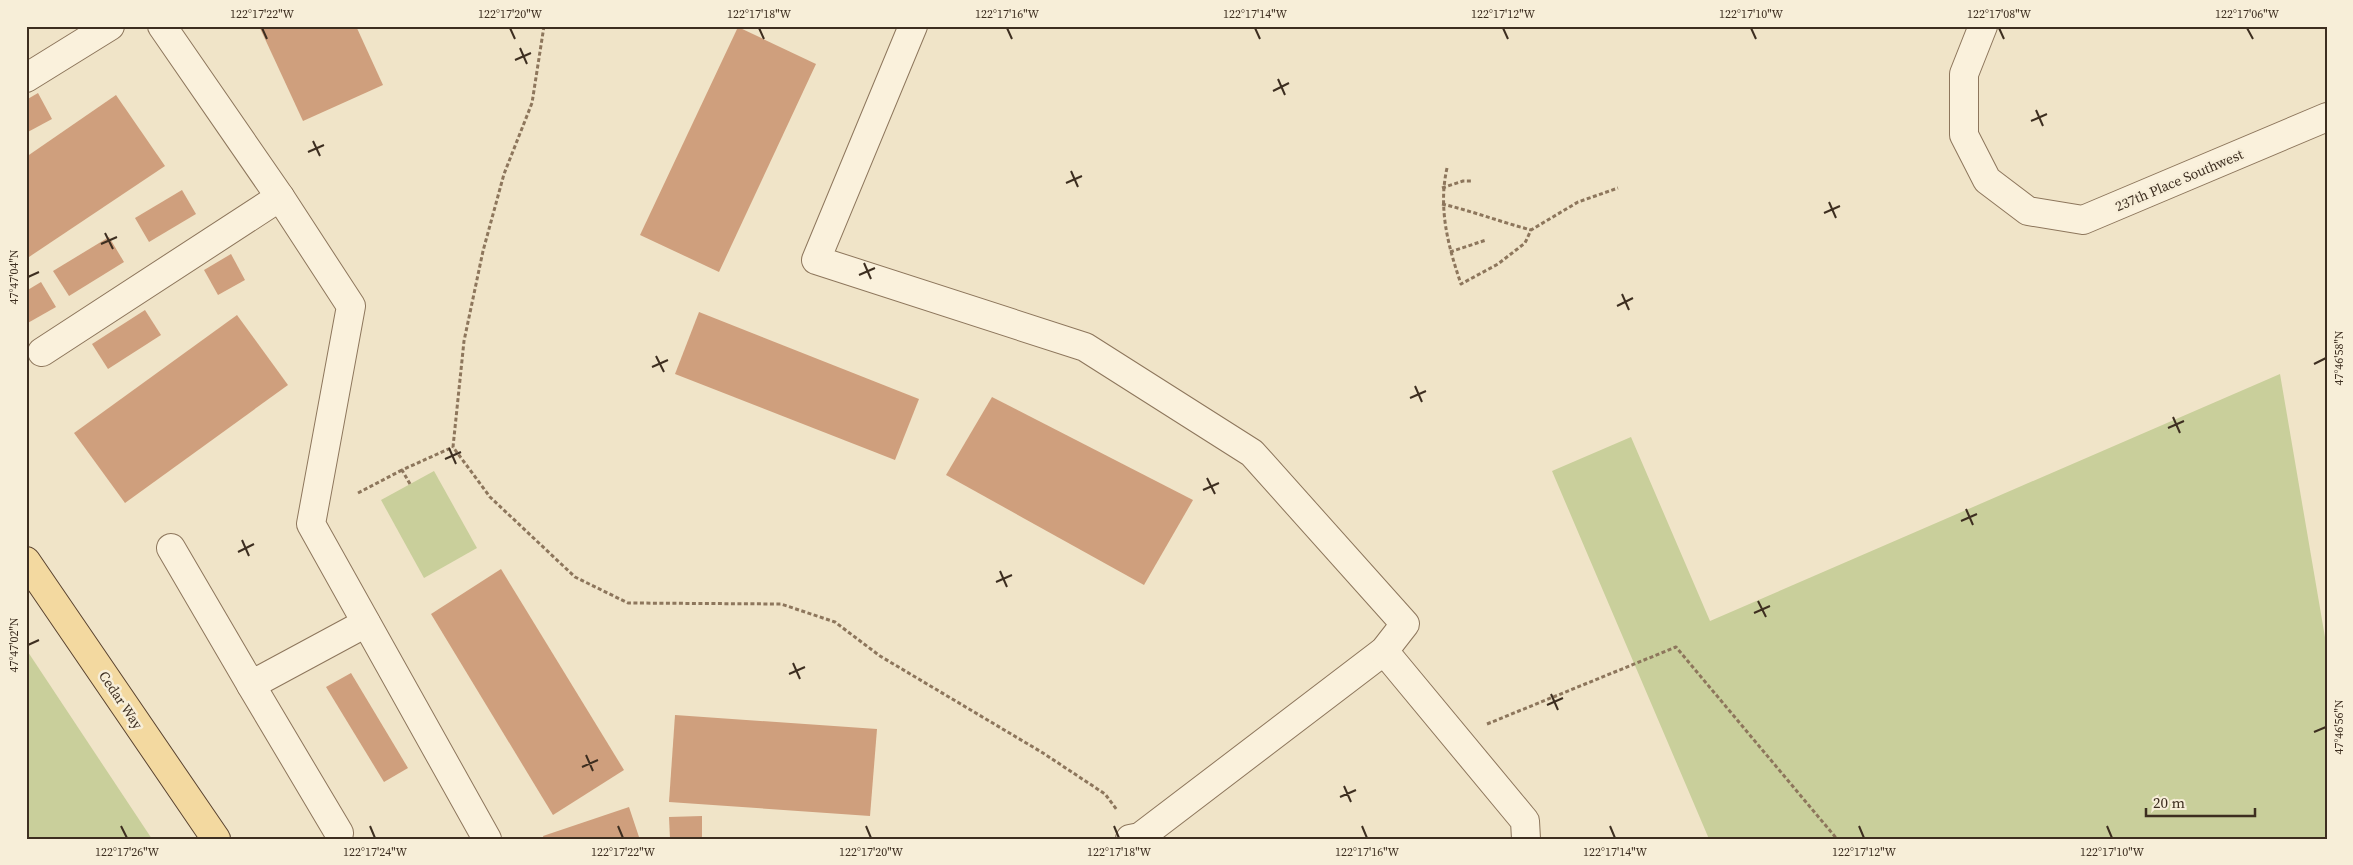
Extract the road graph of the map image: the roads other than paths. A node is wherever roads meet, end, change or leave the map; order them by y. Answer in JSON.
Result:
{"nodes":[{"id":1,"x":110,"y":26,"type":"edge"},
{"id":2,"x":162,"y":26,"type":"edge"},
{"id":3,"x":913,"y":26,"type":"edge"},
{"id":4,"x":1983,"y":26,"type":"edge"},
{"id":5,"x":26,"y":78,"type":"edge"},
{"id":6,"x":2327,"y":117,"type":"edge"},
{"id":7,"x":280,"y":197,"type":"junction"},
{"id":8,"x":42,"y":352,"type":"dead end"},
{"id":9,"x":171,"y":548,"type":"dead end"},
{"id":10,"x":26,"y":561,"type":"edge"},
{"id":11,"x":366,"y":623,"type":"junction"},
{"id":12,"x":1384,"y":651,"type":"junction"},
{"id":13,"x":250,"y":685,"type":"junction"},
{"id":14,"x":339,"y":833,"type":"dead end"},
{"id":15,"x":1135,"y":838,"type":"edge"},
{"id":16,"x":216,"y":839,"type":"edge"},
{"id":17,"x":487,"y":839,"type":"edge"},
{"id":18,"x":1526,"y":839,"type":"edge"}],
"edges":[{"from":1,"to":5,"type":"street"},
{"from":2,"to":7,"type":"street"},
{"from":3,"to":12,"type":"street"},
{"from":4,"to":6,"type":"street","name":"237th Place Southwest"},
{"from":7,"to":8,"type":"street"},
{"from":7,"to":11,"type":"street"},
{"from":9,"to":13,"type":"street"},
{"from":10,"to":16,"type":"main road","name":"Cedar Way"},
{"from":11,"to":13,"type":"street"},
{"from":11,"to":17,"type":"street"},
{"from":12,"to":15,"type":"street"},
{"from":12,"to":18,"type":"street"},
{"from":13,"to":14,"type":"street"}]}
